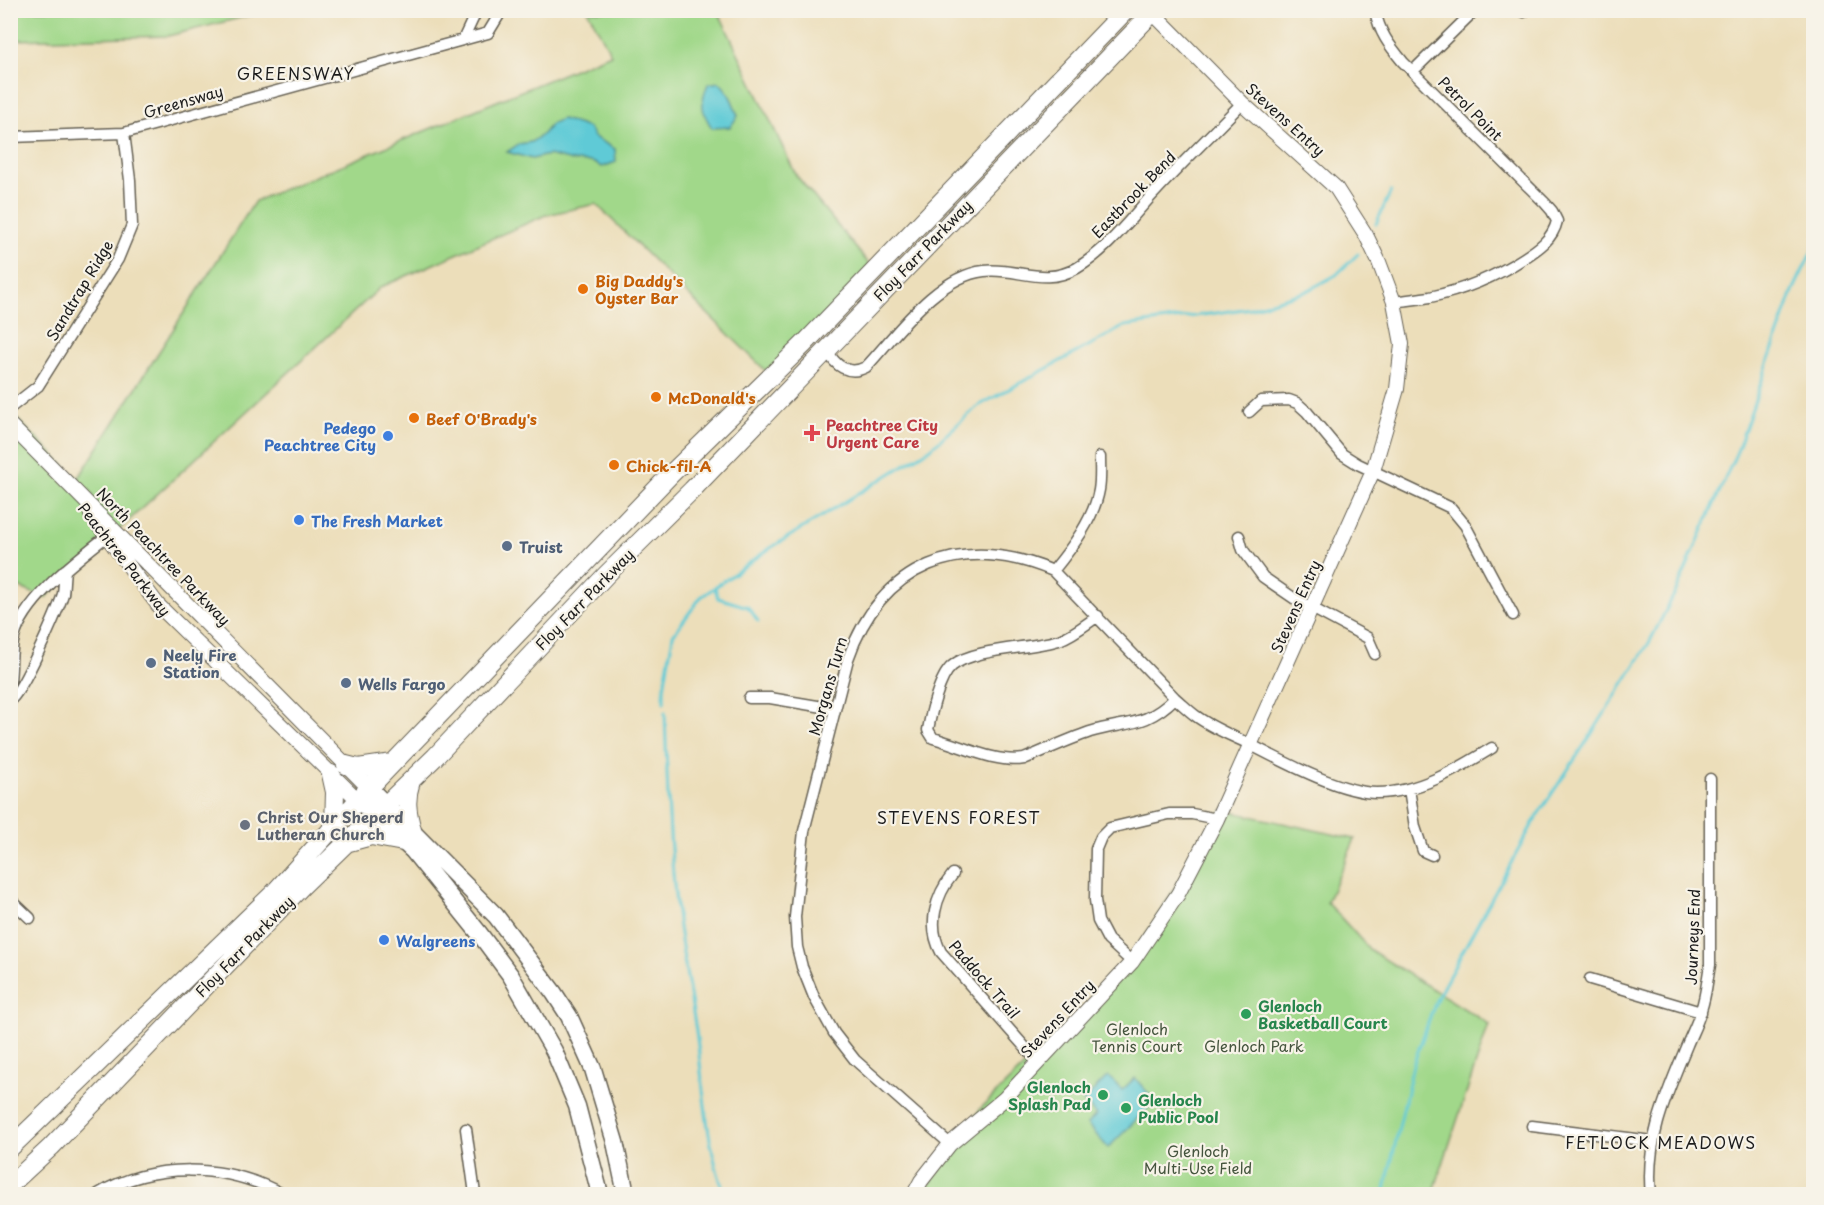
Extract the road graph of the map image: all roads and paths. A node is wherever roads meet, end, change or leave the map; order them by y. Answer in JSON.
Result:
{"nodes":[{"id":1,"x":477,"y":10,"type":"edge"},
{"id":2,"x":502,"y":10,"type":"edge"},
{"id":3,"x":1126,"y":10,"type":"edge"},
{"id":4,"x":1375,"y":10,"type":"edge"},
{"id":5,"x":1475,"y":10,"type":"edge"},
{"id":6,"x":1153,"y":11,"type":"edge"},
{"id":7,"x":463,"y":40,"type":"junction"},
{"id":8,"x":1413,"y":71,"type":"junction"},
{"id":9,"x":1242,"y":103,"type":"junction"},
{"id":10,"x":124,"y":133,"type":"junction"},
{"id":11,"x":10,"y":137,"type":"edge"},
{"id":12,"x":1394,"y":302,"type":"junction"},
{"id":13,"x":827,"y":349,"type":"junction"},
{"id":14,"x":10,"y":408,"type":"edge"},
{"id":15,"x":1249,"y":412,"type":"dead end"},
{"id":16,"x":730,"y":416,"type":"junction"},
{"id":17,"x":10,"y":425,"type":"edge"},
{"id":18,"x":1100,"y":457,"type":"dead end"},
{"id":19,"x":1373,"y":471,"type":"junction"},
{"id":20,"x":671,"y":474,"type":"junction"},
{"id":21,"x":692,"y":490,"type":"junction"},
{"id":22,"x":111,"y":533,"type":"junction"},
{"id":23,"x":1239,"y":536,"type":"dead end"},
{"id":24,"x":65,"y":570,"type":"junction"},
{"id":25,"x":1053,"y":571,"type":"junction"},
{"id":26,"x":606,"y":575,"type":"junction"},
{"id":27,"x":1312,"y":608,"type":"junction"},
{"id":28,"x":1513,"y":615,"type":"dead end"},
{"id":29,"x":1098,"y":616,"type":"junction"},
{"id":30,"x":1376,"y":654,"type":"dead end"},
{"id":31,"x":10,"y":680,"type":"edge"},
{"id":32,"x":749,"y":698,"type":"dead end"},
{"id":33,"x":1175,"y":698,"type":"junction"},
{"id":34,"x":10,"y":700,"type":"edge"},
{"id":35,"x":282,"y":700,"type":"junction"},
{"id":36,"x":835,"y":709,"type":"junction"},
{"id":37,"x":270,"y":715,"type":"junction"},
{"id":38,"x":1250,"y":745,"type":"junction"},
{"id":39,"x":1492,"y":748,"type":"dead end"},
{"id":40,"x":393,"y":763,"type":"junction"},
{"id":41,"x":339,"y":769,"type":"junction"},
{"id":42,"x":1710,"y":779,"type":"dead end"},
{"id":43,"x":411,"y":781,"type":"junction"},
{"id":44,"x":1409,"y":789,"type":"junction"},
{"id":45,"x":363,"y":794,"type":"junction"},
{"id":46,"x":380,"y":810,"type":"junction"},
{"id":47,"x":1217,"y":819,"type":"junction"},
{"id":48,"x":334,"y":826,"type":"junction"},
{"id":49,"x":407,"y":836,"type":"junction"},
{"id":50,"x":348,"y":842,"type":"junction"},
{"id":51,"x":1432,"y":855,"type":"dead end"},
{"id":52,"x":953,"y":874,"type":"dead end"},
{"id":53,"x":10,"y":898,"type":"edge"},
{"id":54,"x":30,"y":918,"type":"dead end"},
{"id":55,"x":1132,"y":962,"type":"junction"},
{"id":56,"x":1590,"y":979,"type":"dead end"},
{"id":57,"x":1701,"y":1012,"type":"junction"},
{"id":58,"x":1038,"y":1062,"type":"junction"},
{"id":59,"x":1532,"y":1126,"type":"dead end"},
{"id":60,"x":466,"y":1129,"type":"dead end"},
{"id":61,"x":1652,"y":1141,"type":"junction"},
{"id":62,"x":950,"y":1144,"type":"junction"},
{"id":63,"x":10,"y":1148,"type":"edge"},
{"id":64,"x":10,"y":1185,"type":"edge"},
{"id":65,"x":98,"y":1194,"type":"edge"},
{"id":66,"x":282,"y":1194,"type":"edge"},
{"id":67,"x":475,"y":1194,"type":"edge"},
{"id":68,"x":600,"y":1194,"type":"edge"},
{"id":69,"x":626,"y":1194,"type":"edge"},
{"id":70,"x":914,"y":1194,"type":"edge"},
{"id":71,"x":1652,"y":1194,"type":"edge"}],
"edges":[{"from":1,"to":7,"type":"street"},
{"from":2,"to":7,"type":"street","name":"Greensway"},
{"from":3,"to":16,"type":"main road","name":"Floy Farr Parkway"},
{"from":4,"to":8,"type":"street","name":"Petrol Point"},
{"from":5,"to":8,"type":"street"},
{"from":6,"to":9,"type":"street","name":"Stevens Entry"},
{"from":6,"to":13,"type":"main road","name":"Floy Farr Parkway"},
{"from":7,"to":10,"type":"street","name":"Greensway"},
{"from":8,"to":12,"type":"street","name":"Petrol Point"},
{"from":9,"to":12,"type":"street","name":"Stevens Entry"},
{"from":9,"to":13,"type":"street","name":"Eastbrook Bend"},
{"from":10,"to":11,"type":"street","name":"Greensway"},
{"from":10,"to":14,"type":"street","name":"Sandtrap Ridge"},
{"from":12,"to":19,"type":"street","name":"Stevens Entry"},
{"from":13,"to":21,"type":"main road","name":"Floy Farr Parkway"},
{"from":15,"to":19,"type":"street"},
{"from":16,"to":20,"type":"main road","name":"Floy Farr Parkway"},
{"from":16,"to":21,"type":"main road"},
{"from":17,"to":22,"type":"street","name":"North Peachtree Parkway"},
{"from":18,"to":25,"type":"street"},
{"from":19,"to":27,"type":"street","name":"Stevens Entry"},
{"from":19,"to":28,"type":"street"},
{"from":20,"to":26,"type":"main road"},
{"from":20,"to":40,"type":"main road","name":"Floy Farr Parkway"},
{"from":21,"to":26,"type":"main road","name":"Floy Farr Parkway"},
{"from":22,"to":24,"type":"street"},
{"from":22,"to":35,"type":"street","name":"North Peachtree Parkway"},
{"from":22,"to":37,"type":"street","name":"Peachtree Parkway"},
{"from":23,"to":27,"type":"street"},
{"from":24,"to":31,"type":"street"},
{"from":24,"to":34,"type":"street"},
{"from":25,"to":29,"type":"street","name":"Morgans Turn"},
{"from":25,"to":36,"type":"street","name":"Morgans Turn"},
{"from":26,"to":43,"type":"main road","name":"Floy Farr Parkway"},
{"from":27,"to":30,"type":"street"},
{"from":27,"to":38,"type":"street","name":"Stevens Entry"},
{"from":29,"to":33,"type":"street","name":"Morgans Turn"},
{"from":29,"to":33,"type":"street"},
{"from":32,"to":36,"type":"street"},
{"from":33,"to":38,"type":"street","name":"Morgans Turn"},
{"from":35,"to":37,"type":"street"},
{"from":35,"to":41,"type":"street","name":"North Peachtree Parkway"},
{"from":36,"to":62,"type":"street","name":"Morgans Turn"},
{"from":37,"to":41,"type":"street","name":"North Peachtree Parkway"},
{"from":38,"to":44,"type":"street","name":"Morgans Turn"},
{"from":38,"to":47,"type":"street","name":"Stevens Entry"},
{"from":39,"to":44,"type":"street","name":"Morgans Turn"},
{"from":40,"to":41,"type":"main road"},
{"from":40,"to":45,"type":"main road","name":"Floy Farr Parkway"},
{"from":41,"to":45,"type":"street","name":"North Peachtree Parkway"},
{"from":41,"to":48,"type":"main road"},
{"from":42,"to":57,"type":"street","name":"Journeys End"},
{"from":43,"to":46,"type":"main road","name":"Floy Farr Parkway"},
{"from":43,"to":49,"type":"main road"},
{"from":44,"to":51,"type":"street"},
{"from":45,"to":46,"type":"main road"},
{"from":45,"to":48,"type":"main road","name":"Floy Farr Parkway"},
{"from":46,"to":49,"type":"main road"},
{"from":46,"to":50,"type":"main road","name":"Floy Farr Parkway"},
{"from":47,"to":55,"type":"street","name":"Stevens Entry"},
{"from":47,"to":55,"type":"street"},
{"from":48,"to":63,"type":"main road","name":"Floy Farr Parkway"},
{"from":49,"to":50,"type":"main road"},
{"from":49,"to":68,"type":"main road"},
{"from":49,"to":69,"type":"main road"},
{"from":50,"to":64,"type":"main road","name":"Floy Farr Parkway"},
{"from":52,"to":58,"type":"street","name":"Paddock Trail"},
{"from":53,"to":54,"type":"street"},
{"from":55,"to":58,"type":"street","name":"Stevens Entry"},
{"from":56,"to":57,"type":"street"},
{"from":57,"to":61,"type":"street","name":"Journeys End"},
{"from":58,"to":62,"type":"street","name":"Stevens Entry"},
{"from":59,"to":61,"type":"street"},
{"from":60,"to":67,"type":"street"},
{"from":61,"to":71,"type":"street","name":"Journeys End"},
{"from":62,"to":70,"type":"street","name":"Stevens Entry"},
{"from":65,"to":66,"type":"street"}]}
